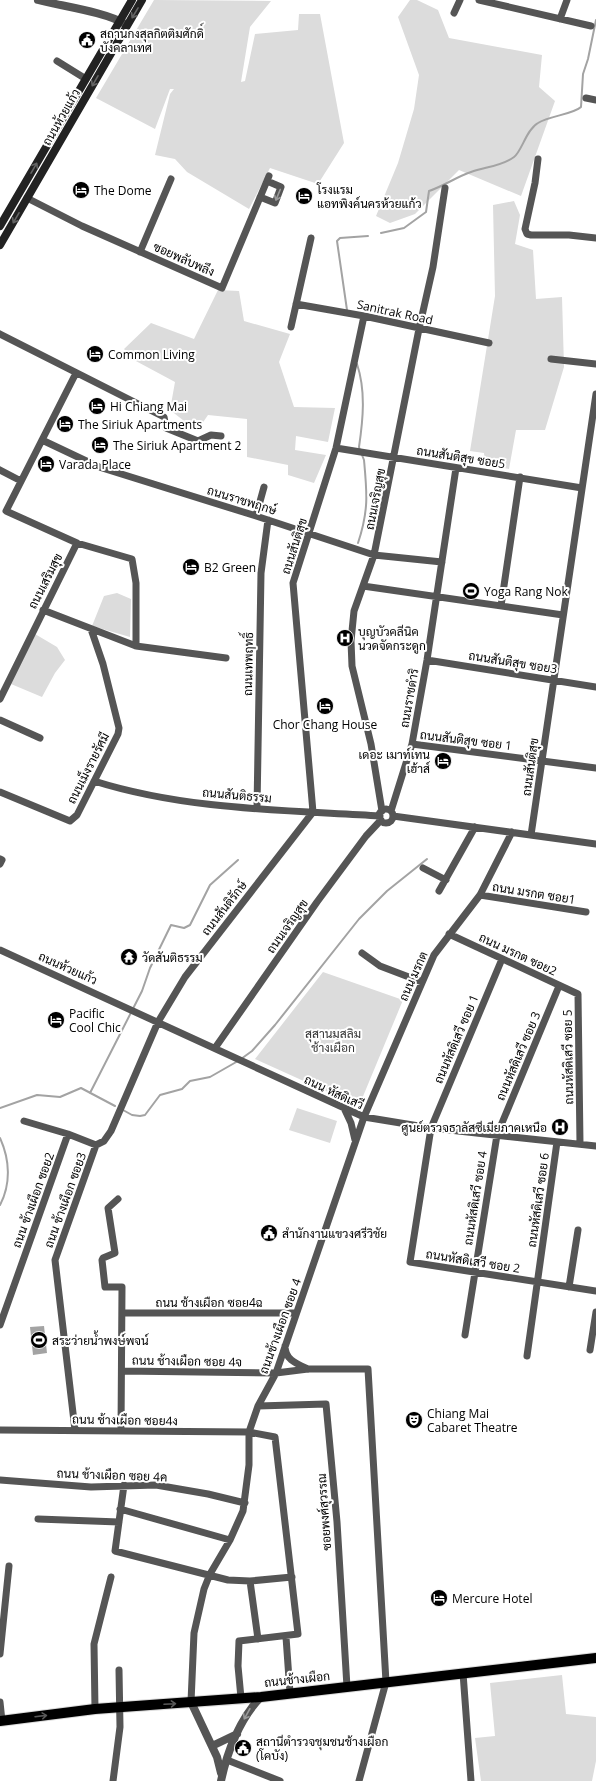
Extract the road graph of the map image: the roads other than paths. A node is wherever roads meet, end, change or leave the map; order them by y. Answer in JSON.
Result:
{"nodes":[{"id":1,"x":38,"y":0,"type":"edge"},
{"id":2,"x":132,"y":0,"type":"edge"},
{"id":3,"x":142,"y":0,"type":"edge"},
{"id":4,"x":460,"y":0,"type":"edge"},
{"id":5,"x":479,"y":0,"type":"edge"},
{"id":6,"x":517,"y":0,"type":"edge"},
{"id":7,"x":567,"y":0,"type":"edge"},
{"id":8,"x":514,"y":8,"type":"junction"},
{"id":9,"x":454,"y":13,"type":"dead end"},
{"id":10,"x":560,"y":19,"type":"junction"},
{"id":11,"x":120,"y":21,"type":"junction"},
{"id":12,"x":127,"y":26,"type":"junction"},
{"id":13,"x":591,"y":26,"type":"dead end"},
{"id":14,"x":57,"y":61,"type":"dead end"},
{"id":15,"x":86,"y":79,"type":"junction"},
{"id":16,"x":586,"y":98,"type":"dead end"},
{"id":17,"x":596,"y":100,"type":"edge"},
{"id":18,"x":538,"y":158,"type":"dead end"},
{"id":19,"x":171,"y":179,"type":"dead end"},
{"id":20,"x":445,"y":188,"type":"dead end"},
{"id":21,"x":260,"y":197,"type":"junction"},
{"id":22,"x":27,"y":198,"type":"junction"},
{"id":23,"x":0,"y":226,"type":"edge"},
{"id":24,"x":311,"y":238,"type":"dead end"},
{"id":25,"x":596,"y":238,"type":"edge"},
{"id":26,"x":0,"y":245,"type":"edge"},
{"id":27,"x":140,"y":252,"type":"junction"},
{"id":28,"x":296,"y":304,"type":"junction"},
{"id":29,"x":364,"y":316,"type":"junction"},
{"id":30,"x":291,"y":327,"type":"dead end"},
{"id":31,"x":419,"y":329,"type":"junction"},
{"id":32,"x":0,"y":334,"type":"edge"},
{"id":33,"x":489,"y":343,"type":"dead end"},
{"id":34,"x":551,"y":359,"type":"dead end"},
{"id":35,"x":596,"y":364,"type":"edge"},
{"id":36,"x":76,"y":373,"type":"junction"},
{"id":37,"x":596,"y":394,"type":"edge"},
{"id":38,"x":221,"y":436,"type":"dead end"},
{"id":39,"x":42,"y":440,"type":"junction"},
{"id":40,"x":336,"y":448,"type":"junction"},
{"id":41,"x":394,"y":458,"type":"junction"},
{"id":42,"x":456,"y":468,"type":"junction"},
{"id":43,"x":0,"y":470,"type":"edge"},
{"id":44,"x":520,"y":477,"type":"junction"},
{"id":45,"x":21,"y":481,"type":"junction"},
{"id":46,"x":264,"y":487,"type":"dead end"},
{"id":47,"x":582,"y":488,"type":"junction"},
{"id":48,"x":256,"y":516,"type":"junction"},
{"id":49,"x":268,"y":520,"type":"junction"},
{"id":50,"x":310,"y":533,"type":"junction"},
{"id":51,"x":77,"y":543,"type":"junction"},
{"id":52,"x":374,"y":555,"type":"junction"},
{"id":53,"x":442,"y":562,"type":"junction"},
{"id":54,"x":363,"y":586,"type":"junction"},
{"id":55,"x":436,"y":597,"type":"junction"},
{"id":56,"x":501,"y":606,"type":"junction"},
{"id":57,"x":43,"y":610,"type":"junction"},
{"id":58,"x":563,"y":615,"type":"junction"},
{"id":59,"x":90,"y":629,"type":"junction"},
{"id":60,"x":136,"y":646,"type":"junction"},
{"id":61,"x":226,"y":658,"type":"dead end"},
{"id":62,"x":427,"y":660,"type":"junction"},
{"id":63,"x":554,"y":680,"type":"junction"},
{"id":64,"x":596,"y":687,"type":"edge"},
{"id":65,"x":0,"y":699,"type":"edge"},
{"id":66,"x":0,"y":720,"type":"edge"},
{"id":67,"x":40,"y":738,"type":"dead end"},
{"id":68,"x":412,"y":744,"type":"junction"},
{"id":69,"x":542,"y":760,"type":"junction"},
{"id":70,"x":596,"y":768,"type":"edge"},
{"id":71,"x":94,"y":782,"type":"junction"},
{"id":72,"x":0,"y":792,"type":"edge"},
{"id":73,"x":257,"y":808,"type":"junction"},
{"id":74,"x":313,"y":812,"type":"junction"},
{"id":75,"x":392,"y":814,"type":"junction"},
{"id":76,"x":381,"y":816,"type":"junction"},
{"id":77,"x":476,"y":827,"type":"junction"},
{"id":78,"x":512,"y":832,"type":"junction"},
{"id":79,"x":531,"y":835,"type":"junction"},
{"id":80,"x":596,"y":844,"type":"edge"},
{"id":81,"x":0,"y":858,"type":"edge"},
{"id":82,"x":0,"y":864,"type":"edge"},
{"id":83,"x":423,"y":868,"type":"dead end"},
{"id":84,"x":446,"y":880,"type":"junction"},
{"id":85,"x":439,"y":891,"type":"dead end"},
{"id":86,"x":480,"y":896,"type":"junction"},
{"id":87,"x":586,"y":912,"type":"dead end"},
{"id":88,"x":449,"y":934,"type":"junction"},
{"id":89,"x":0,"y":950,"type":"edge"},
{"id":90,"x":362,"y":953,"type":"dead end"},
{"id":91,"x":502,"y":959,"type":"junction"},
{"id":92,"x":422,"y":982,"type":"junction"},
{"id":93,"x":559,"y":986,"type":"junction"},
{"id":94,"x":578,"y":994,"type":"joint"},
{"id":95,"x":126,"y":1008,"type":"joint"},
{"id":96,"x":158,"y":1022,"type":"junction"},
{"id":97,"x":215,"y":1048,"type":"junction"},
{"id":98,"x":344,"y":1108,"type":"junction"},
{"id":99,"x":364,"y":1117,"type":"junction"},
{"id":100,"x":24,"y":1121,"type":"dead end"},
{"id":101,"x":431,"y":1128,"type":"junction"},
{"id":102,"x":68,"y":1134,"type":"junction"},
{"id":103,"x":496,"y":1135,"type":"junction"},
{"id":104,"x":355,"y":1140,"type":"junction"},
{"id":105,"x":558,"y":1142,"type":"junction"},
{"id":106,"x":580,"y":1144,"type":"junction"},
{"id":107,"x":96,"y":1145,"type":"junction"},
{"id":108,"x":596,"y":1146,"type":"edge"},
{"id":109,"x":118,"y":1199,"type":"dead end"},
{"id":110,"x":578,"y":1230,"type":"dead end"},
{"id":111,"x":475,"y":1272,"type":"junction"},
{"id":112,"x":538,"y":1282,"type":"junction"},
{"id":113,"x":569,"y":1287,"type":"junction"},
{"id":114,"x":596,"y":1291,"type":"edge"},
{"id":115,"x":596,"y":1312,"type":"edge"},
{"id":116,"x":123,"y":1313,"type":"junction"},
{"id":117,"x":295,"y":1313,"type":"junction"},
{"id":118,"x":0,"y":1324,"type":"edge"},
{"id":119,"x":465,"y":1335,"type":"dead end"},
{"id":120,"x":285,"y":1344,"type":"junction"},
{"id":121,"x":590,"y":1350,"type":"dead end"},
{"id":122,"x":527,"y":1356,"type":"dead end"},
{"id":123,"x":308,"y":1370,"type":"junction"},
{"id":124,"x":122,"y":1371,"type":"junction"},
{"id":125,"x":276,"y":1374,"type":"junction"},
{"id":126,"x":258,"y":1406,"type":"junction"},
{"id":127,"x":0,"y":1430,"type":"edge"},
{"id":128,"x":75,"y":1430,"type":"junction"},
{"id":129,"x":121,"y":1431,"type":"junction"},
{"id":130,"x":249,"y":1432,"type":"junction"},
{"id":131,"x":0,"y":1480,"type":"edge"},
{"id":132,"x":124,"y":1485,"type":"junction"},
{"id":133,"x":245,"y":1503,"type":"junction"},
{"id":134,"x":120,"y":1509,"type":"junction"},
{"id":135,"x":38,"y":1519,"type":"dead end"},
{"id":136,"x":119,"y":1522,"type":"junction"},
{"id":137,"x":230,"y":1540,"type":"junction"},
{"id":138,"x":9,"y":1566,"type":"dead end"},
{"id":139,"x":210,"y":1574,"type":"junction"},
{"id":140,"x":111,"y":1577,"type":"dead end"},
{"id":141,"x":292,"y":1577,"type":"junction"},
{"id":142,"x":250,"y":1581,"type":"junction"},
{"id":143,"x":286,"y":1636,"type":"junction"},
{"id":144,"x":258,"y":1640,"type":"junction"},
{"id":145,"x":0,"y":1654,"type":"edge"},
{"id":146,"x":596,"y":1658,"type":"edge"},
{"id":147,"x":119,"y":1670,"type":"dead end"},
{"id":148,"x":463,"y":1673,"type":"junction"},
{"id":149,"x":386,"y":1682,"type":"junction"},
{"id":150,"x":347,"y":1687,"type":"junction"},
{"id":151,"x":290,"y":1693,"type":"junction"},
{"id":152,"x":261,"y":1697,"type":"junction"},
{"id":153,"x":241,"y":1698,"type":"junction"},
{"id":154,"x":0,"y":1702,"type":"edge"},
{"id":155,"x":191,"y":1702,"type":"junction"},
{"id":156,"x":120,"y":1706,"type":"junction"},
{"id":157,"x":95,"y":1708,"type":"junction"},
{"id":158,"x":1,"y":1721,"type":"edge"},
{"id":159,"x":237,"y":1734,"type":"junction"},
{"id":160,"x":212,"y":1746,"type":"junction"},
{"id":161,"x":226,"y":1760,"type":"junction"},
{"id":162,"x":221,"y":1778,"type":"edge"},
{"id":163,"x":113,"y":1781,"type":"edge"},
{"id":164,"x":280,"y":1781,"type":"edge"},
{"id":165,"x":359,"y":1781,"type":"edge"},
{"id":166,"x":471,"y":1781,"type":"edge"}],
"edges":[{"from":1,"to":11,"type":"street"},
{"from":2,"to":11,"type":"main road","name":"ถนนห้วยแก้ว"},
{"from":3,"to":12,"type":"main road","name":"ถนนห้วยแก้ว","one_way":true},
{"from":4,"to":9,"type":"street"},
{"from":5,"to":8,"type":"street"},
{"from":6,"to":8,"type":"street"},
{"from":7,"to":10,"type":"street"},
{"from":8,"to":10,"type":"street"},
{"from":10,"to":13,"type":"street"},
{"from":11,"to":12,"type":"street"},
{"from":11,"to":15,"type":"main road","name":"ถนนห้วยแก้ว"},
{"from":12,"to":22,"type":"main road","name":"ถนนห้วยแก้ว","one_way":true},
{"from":14,"to":15,"type":"street"},
{"from":23,"to":15,"type":"main road","name":"ถนนห้วยแก้ว","one_way":true},
{"from":16,"to":17,"type":"street"},
{"from":18,"to":25,"type":"street"},
{"from":19,"to":27,"type":"street"},
{"from":20,"to":31,"type":"street","name":"ถนนเจริญสุข"},
{"from":21,"to":21,"type":"street","name":"ซอยพลับพลึง","one_way":true},
{"from":21,"to":27,"type":"street","name":"ซอยพลับพลึง"},
{"from":22,"to":26,"type":"main road","name":"ถนนห้วยแก้ว","one_way":true},
{"from":22,"to":27,"type":"street","name":"ซอยพลับพลึง"},
{"from":24,"to":28,"type":"street"},
{"from":28,"to":29,"type":"street","name":"Sanitrak Road"},
{"from":28,"to":30,"type":"street"},
{"from":29,"to":31,"type":"street","name":"Sanitrak Road"},
{"from":29,"to":40,"type":"street","name":"ถนนสันติสุข"},
{"from":31,"to":33,"type":"street","name":"Sanitrak Road"},
{"from":31,"to":41,"type":"street","name":"ถนนเจริญสุข"},
{"from":32,"to":36,"type":"street"},
{"from":34,"to":35,"type":"street"},
{"from":36,"to":38,"type":"street"},
{"from":36,"to":39,"type":"street"},
{"from":37,"to":47,"type":"street","name":"ถนนสันติสุข"},
{"from":39,"to":45,"type":"street"},
{"from":39,"to":48,"type":"street","name":"ถนนราชพฤกษ์"},
{"from":40,"to":41,"type":"street","name":"ถนนสันติสุข ซอย5"},
{"from":40,"to":50,"type":"street","name":"ถนนสันติสุข"},
{"from":41,"to":42,"type":"street","name":"ถนนสันติสุข ซอย5"},
{"from":41,"to":52,"type":"street","name":"ถนนเจริญสุข"},
{"from":42,"to":44,"type":"street","name":"ถนนสันติสุข ซอย5"},
{"from":42,"to":53,"type":"street","name":"ถนนราชดำริ"},
{"from":43,"to":45,"type":"street"},
{"from":44,"to":47,"type":"street","name":"ถนนสันติสุข ซอย5"},
{"from":44,"to":56,"type":"street"},
{"from":45,"to":51,"type":"street","name":"ถนนเสริมสุข"},
{"from":46,"to":48,"type":"street"},
{"from":47,"to":58,"type":"street","name":"ถนนสันติสุข"},
{"from":48,"to":49,"type":"street","name":"ถนนราชพฤกษ์"},
{"from":49,"to":50,"type":"street","name":"ถนนราชพฤกษ์"},
{"from":49,"to":73,"type":"street","name":"ถนนเทพฤทธิ์"},
{"from":50,"to":52,"type":"street","name":"ถนนราชพฤกษ์"},
{"from":50,"to":74,"type":"street","name":"ถนนสันติสุข"},
{"from":51,"to":57,"type":"street","name":"ถนนเสริมสุข"},
{"from":51,"to":60,"type":"street"},
{"from":52,"to":53,"type":"street","name":"ถนนราชพฤกษ์"},
{"from":52,"to":54,"type":"street","name":"ถนนเจริญสุข"},
{"from":53,"to":55,"type":"street","name":"ถนนราชดำริ"},
{"from":54,"to":55,"type":"street"},
{"from":54,"to":76,"type":"street","name":"ถนนเจริญสุข"},
{"from":55,"to":56,"type":"street"},
{"from":55,"to":62,"type":"street","name":"ถนนราชดำริ"},
{"from":56,"to":58,"type":"street"},
{"from":57,"to":59,"type":"street"},
{"from":57,"to":65,"type":"street","name":"ถนนเสริมสุข"},
{"from":58,"to":63,"type":"street","name":"ถนนสันติสุข"},
{"from":59,"to":60,"type":"street"},
{"from":59,"to":71,"type":"street","name":"ถนนเม็งรายรัศมี"},
{"from":60,"to":61,"type":"street"},
{"from":62,"to":63,"type":"street","name":"ถนนสันติสุข ซอย3"},
{"from":62,"to":68,"type":"street","name":"ถนนราชดำริ"},
{"from":63,"to":64,"type":"street","name":"ถนนสันติสุข ซอย3"},
{"from":63,"to":69,"type":"street","name":"ถนนสันติสุข"},
{"from":66,"to":67,"type":"street"},
{"from":68,"to":69,"type":"street","name":"ถนนสันติสุข ซอย 1"},
{"from":68,"to":75,"type":"street","name":"ถนนราชดำริ"},
{"from":69,"to":70,"type":"street","name":"ถนนสันติสุข ซอย 1"},
{"from":69,"to":79,"type":"street","name":"ถนนสันติสุข"},
{"from":71,"to":72,"type":"street","name":"ถนนเม็งรายรัศมี"},
{"from":71,"to":73,"type":"street","name":"ถนนสันติธรรม"},
{"from":73,"to":74,"type":"street","name":"ถนนสันติธรรม"},
{"from":74,"to":76,"type":"street","name":"ถนนสันติธรรม"},
{"from":74,"to":96,"type":"street","name":"ถนนสันติรักษ์"},
{"from":75,"to":76,"type":"street","name":"ถนนสันติธรรม"},
{"from":75,"to":76,"type":"street"},
{"from":75,"to":77,"type":"street"},
{"from":76,"to":97,"type":"street","name":"ถนนเจริญสุข"},
{"from":77,"to":78,"type":"street"},
{"from":77,"to":84,"type":"street"},
{"from":78,"to":79,"type":"street"},
{"from":78,"to":86,"type":"street","name":"ถนน มรกต"},
{"from":79,"to":80,"type":"street"},
{"from":81,"to":82,"type":"street"},
{"from":83,"to":84,"type":"street"},
{"from":84,"to":85,"type":"street"},
{"from":86,"to":87,"type":"street","name":"ถนน มรกต ซอย1"},
{"from":86,"to":88,"type":"street","name":"ถนน มรกต"},
{"from":88,"to":91,"type":"street","name":"ถนน มรกต ซอย2"},
{"from":88,"to":92,"type":"street","name":"ถนน มรกต"},
{"from":89,"to":95,"type":"street","name":"ถนนห้วยแก้ว"},
{"from":90,"to":92,"type":"street"},
{"from":91,"to":93,"type":"street","name":"ถนน มรกต ซอย2"},
{"from":91,"to":101,"type":"street","name":"ถนนหัสดิเสวี ซอย 1"},
{"from":92,"to":99,"type":"street","name":"ถนน มรกต"},
{"from":93,"to":94,"type":"street","name":"ถนน มรกต ซอย2"},
{"from":93,"to":103,"type":"street","name":"ถนนหัสดิเสวี ซอย 3"},
{"from":94,"to":106,"type":"street","name":"ถนนหัสดิเสวี ซอย 5"},
{"from":95,"to":96,"type":"street","name":"ถนน หัสดิเสวี"},
{"from":96,"to":97,"type":"street","name":"ถนน หัสดิเสวี"},
{"from":96,"to":107,"type":"street"},
{"from":97,"to":98,"type":"street","name":"ถนน หัสดิเสวี"},
{"from":98,"to":99,"type":"street","name":"ถนน หัสดิเสวี"},
{"from":98,"to":104,"type":"street"},
{"from":99,"to":101,"type":"street","name":"ถนน หัสดิเสวี"},
{"from":99,"to":104,"type":"street","name":"ถนนช้างเผือก ซอย 4"},
{"from":100,"to":102,"type":"street"},
{"from":101,"to":103,"type":"street","name":"ถนน หัสดิเสวี"},
{"from":101,"to":111,"type":"street","name":"ถนนหัสดิเสวี ซอย 2"},
{"from":102,"to":107,"type":"street"},
{"from":102,"to":118,"type":"street","name":"ถนน ช้างเผือก ซอย2"},
{"from":103,"to":105,"type":"street","name":"ถนน หัสดิเสวี"},
{"from":103,"to":111,"type":"street","name":"ถนนหัสดิเสวี ซอย 4"},
{"from":104,"to":117,"type":"street","name":"ถนนช้างเผือก ซอย 4"},
{"from":105,"to":106,"type":"street","name":"ถนน หัสดิเสวี"},
{"from":105,"to":112,"type":"street","name":"ถนนหัสดิเสวี ซอย 6"},
{"from":106,"to":108,"type":"street","name":"ถนน หัสดิเสวี"},
{"from":107,"to":128,"type":"street","name":"ถนน ช้างเผือก ซอย3"},
{"from":109,"to":116,"type":"street"},
{"from":110,"to":113,"type":"street"},
{"from":111,"to":112,"type":"street","name":"ถนนหัสดิเสวี ซอย 2"},
{"from":111,"to":119,"type":"street","name":"ถนนหัสดิเสวี ซอย 4"},
{"from":112,"to":113,"type":"street","name":"ถนนหัสดิเสวี ซอย 2"},
{"from":112,"to":122,"type":"street","name":"ถนนหัสดิเสวี ซอย 6"},
{"from":113,"to":114,"type":"street","name":"ถนนหัสดิเสวี ซอย 2"},
{"from":115,"to":121,"type":"street"},
{"from":116,"to":117,"type":"street","name":"ถนน ช้างเผือก ซอย4ฉ"},
{"from":116,"to":124,"type":"street"},
{"from":117,"to":120,"type":"street","name":"ถนนช้างเผือก ซอย 4"},
{"from":120,"to":123,"type":"street"},
{"from":120,"to":125,"type":"street","name":"ถนนช้างเผือก ซอย 4"},
{"from":123,"to":125,"type":"street","name":"ถนน ช้างเผือก ซอย 4จ"},
{"from":123,"to":149,"type":"street","name":"ถนน ช้างเผือก ซอย 4จ"},
{"from":124,"to":125,"type":"street","name":"ถนน ช้างเผือก ซอย 4จ"},
{"from":124,"to":129,"type":"street"},
{"from":125,"to":126,"type":"street","name":"ถนนช้างเผือก ซอย 4"},
{"from":126,"to":130,"type":"street","name":"ถนนช้างเผือก ซอย 4"},
{"from":126,"to":150,"type":"street","name":"ซอยพงศ์สุวรรณ"},
{"from":127,"to":128,"type":"street","name":"ถนน ช้างเผือก ซอย4ง"},
{"from":128,"to":129,"type":"street","name":"ถนน ช้างเผือก ซอย4ง"},
{"from":129,"to":130,"type":"street","name":"ถนน ช้างเผือก ซอย4ง"},
{"from":130,"to":133,"type":"street","name":"ถนนช้างเผือก ซอย 4"},
{"from":130,"to":141,"type":"street","name":"ถนน ช้างเผือก ซอย4ง"},
{"from":131,"to":132,"type":"street","name":"ถนน ช้างเผือก ซอย 4ค"},
{"from":132,"to":133,"type":"street","name":"ถนน ช้างเผือก ซอย 4ค"},
{"from":132,"to":134,"type":"street"},
{"from":133,"to":137,"type":"street","name":"ถนนช้างเผือก ซอย 4"},
{"from":134,"to":136,"type":"street"},
{"from":134,"to":137,"type":"street"},
{"from":135,"to":136,"type":"street"},
{"from":136,"to":139,"type":"street"},
{"from":137,"to":139,"type":"street","name":"ถนนช้างเผือก ซอย 4"},
{"from":138,"to":145,"type":"street"},
{"from":139,"to":142,"type":"street"},
{"from":139,"to":155,"type":"street","name":"ถนนช้างเผือก ซอย 4"},
{"from":140,"to":157,"type":"street"},
{"from":141,"to":142,"type":"street"},
{"from":141,"to":143,"type":"street"},
{"from":142,"to":144,"type":"street"},
{"from":143,"to":144,"type":"street"},
{"from":143,"to":151,"type":"street"},
{"from":144,"to":153,"type":"street"},
{"from":146,"to":148,"type":"main road","name":"ถนนช้างเผือก"},
{"from":147,"to":156,"type":"street"},
{"from":148,"to":149,"type":"main road","name":"ถนนช้างเผือก"},
{"from":148,"to":166,"type":"street"},
{"from":149,"to":150,"type":"main road","name":"ถนนช้างเผือก"},
{"from":149,"to":165,"type":"street"},
{"from":150,"to":151,"type":"main road","name":"ถนนช้างเผือก"},
{"from":151,"to":152,"type":"main road","name":"ถนนช้างเผือก"},
{"from":152,"to":153,"type":"main road","name":"ถนนช้างเผือก"},
{"from":152,"to":159,"type":"street","one_way":true},
{"from":153,"to":155,"type":"main road","name":"ถนนช้างเผือก"},
{"from":154,"to":158,"type":"street"},
{"from":156,"to":155,"type":"main road","name":"ถนนช้างเผือก","one_way":true},
{"from":155,"to":160,"type":"street"},
{"from":156,"to":157,"type":"main road","name":"ถนนช้างเผือก"},
{"from":156,"to":163,"type":"street"},
{"from":158,"to":157,"type":"main road","name":"ถนนช้างเผือก","one_way":true},
{"from":159,"to":160,"type":"street"},
{"from":159,"to":161,"type":"street"},
{"from":160,"to":162,"type":"street"},
{"from":161,"to":162,"type":"street"},
{"from":161,"to":164,"type":"street"}]}
